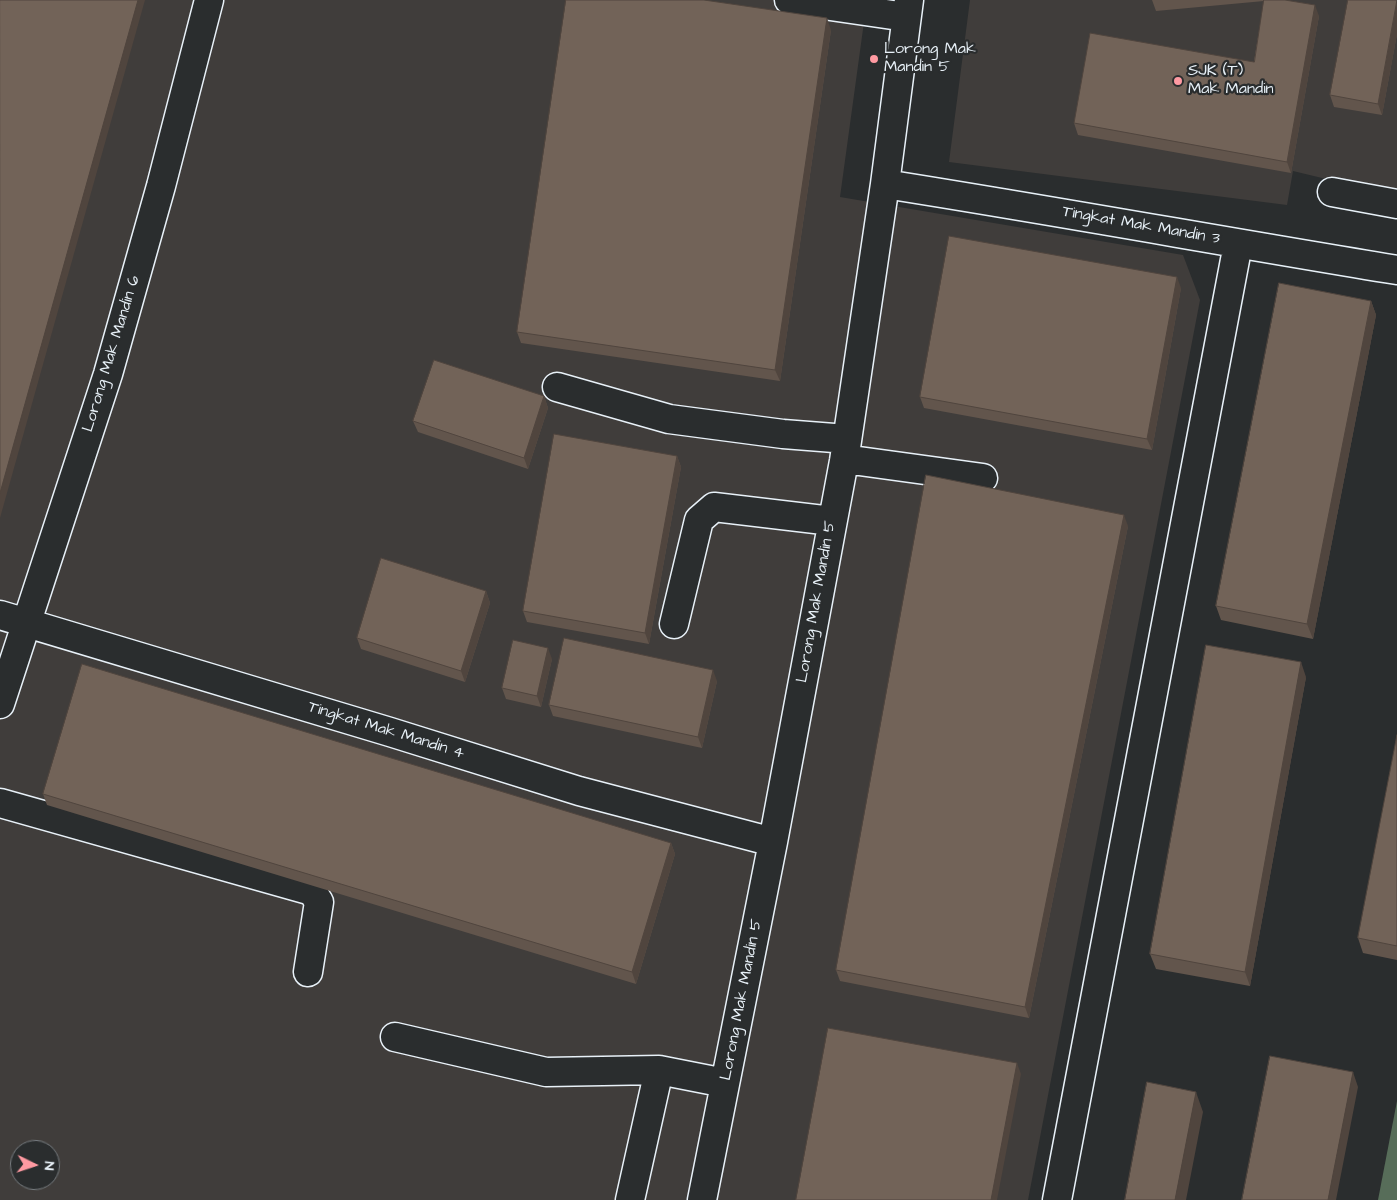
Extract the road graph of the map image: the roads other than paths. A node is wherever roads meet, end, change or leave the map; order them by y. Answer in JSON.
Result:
{"nodes":[{"id":1,"x":209,"y":0,"type":"edge"},
{"id":2,"x":789,"y":0,"type":"edge"},
{"id":3,"x":908,"y":9,"type":"edge"},
{"id":4,"x":885,"y":184,"type":"junction"},
{"id":5,"x":1332,"y":192,"type":"dead end"},
{"id":6,"x":1397,"y":204,"type":"edge"},
{"id":7,"x":1238,"y":244,"type":"junction"},
{"id":8,"x":1397,"y":270,"type":"edge"},
{"id":9,"x":558,"y":387,"type":"dead end"},
{"id":10,"x":845,"y":450,"type":"junction"},
{"id":11,"x":983,"y":478,"type":"dead end"},
{"id":12,"x":832,"y":521,"type":"junction"},
{"id":13,"x":0,"y":615,"type":"edge"},
{"id":14,"x":26,"y":623,"type":"junction"},
{"id":15,"x":674,"y":624,"type":"dead end"},
{"id":16,"x":0,"y":704,"type":"edge"},
{"id":17,"x":0,"y":803,"type":"edge"},
{"id":18,"x":774,"y":842,"type":"junction"},
{"id":19,"x":308,"y":972,"type":"dead end"},
{"id":20,"x":395,"y":1037,"type":"dead end"},
{"id":21,"x":659,"y":1070,"type":"junction"},
{"id":22,"x":725,"y":1083,"type":"junction"},
{"id":23,"x":630,"y":1200,"type":"edge"},
{"id":24,"x":702,"y":1200,"type":"edge"},
{"id":25,"x":1057,"y":1200,"type":"edge"}],
"edges":[{"from":1,"to":14,"type":"street","name":"Lorong Mak Mandin 6"},
{"from":2,"to":3,"type":"street"},
{"from":3,"to":4,"type":"street","name":"Lorong Mak Mandin 5"},
{"from":4,"to":7,"type":"street","name":"Tingkat Mak Mandin 3"},
{"from":4,"to":10,"type":"street","name":"Lorong Mak Mandin 5"},
{"from":5,"to":6,"type":"street"},
{"from":7,"to":8,"type":"street","name":"Tingkat Mak Mandin 3"},
{"from":7,"to":25,"type":"street"},
{"from":9,"to":10,"type":"street"},
{"from":10,"to":11,"type":"street"},
{"from":10,"to":12,"type":"street","name":"Lorong Mak Mandin 5"},
{"from":12,"to":15,"type":"street"},
{"from":12,"to":18,"type":"street","name":"Lorong Mak Mandin 5"},
{"from":13,"to":14,"type":"street","name":"Tingkat Mak Mandin 4"},
{"from":14,"to":16,"type":"street","name":"Lorong Mak Mandin 6"},
{"from":14,"to":18,"type":"street","name":"Tingkat Mak Mandin 4"},
{"from":17,"to":19,"type":"street"},
{"from":18,"to":22,"type":"street","name":"Lorong Mak Mandin 5"},
{"from":20,"to":21,"type":"street"},
{"from":21,"to":22,"type":"street"},
{"from":21,"to":23,"type":"street"},
{"from":22,"to":24,"type":"street","name":"Lorong Mak Mandin 5"}]}
